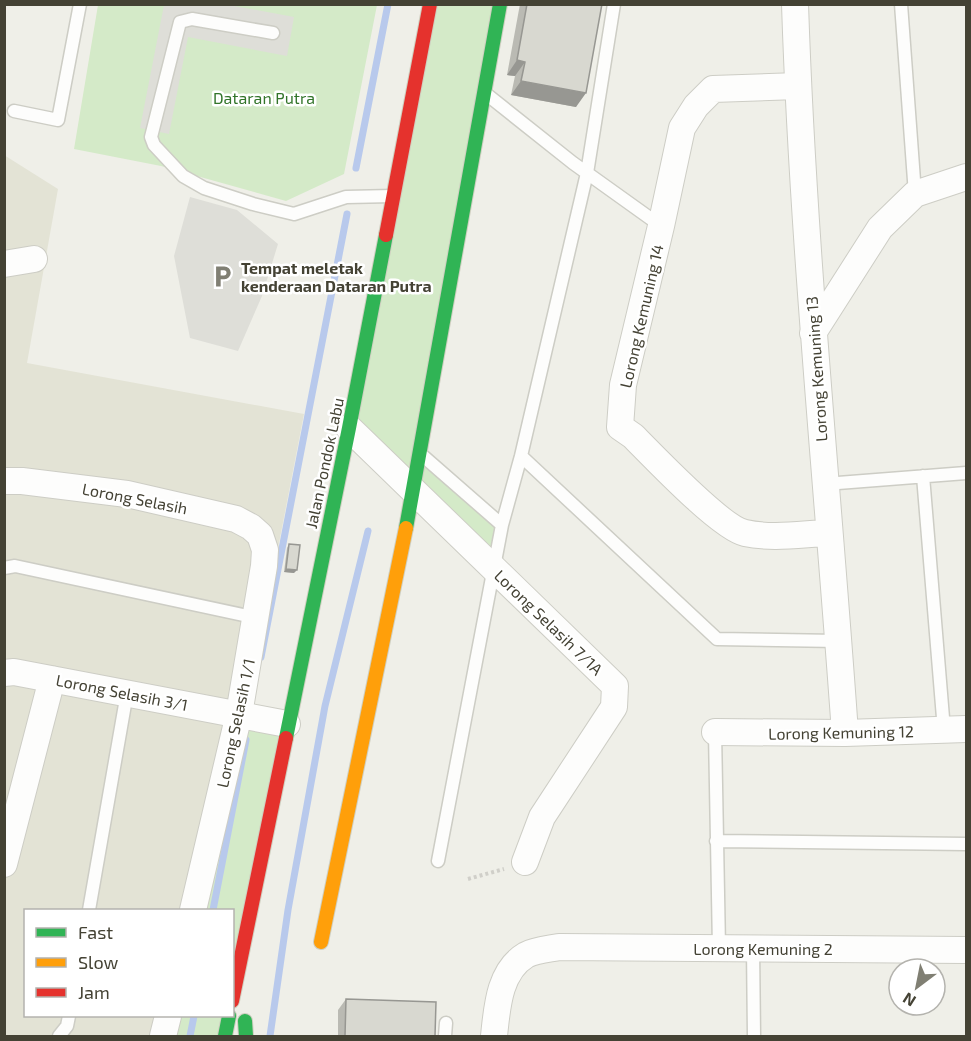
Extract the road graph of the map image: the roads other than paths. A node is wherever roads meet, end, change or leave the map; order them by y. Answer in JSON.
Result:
{"nodes":[{"id":1,"x":80,"y":4,"type":"edge"},
{"id":2,"x":430,"y":4,"type":"edge"},
{"id":3,"x":500,"y":4,"type":"edge"},
{"id":4,"x":614,"y":4,"type":"edge"},
{"id":5,"x":795,"y":4,"type":"edge"},
{"id":6,"x":902,"y":4,"type":"edge"},
{"id":7,"x":273,"y":33,"type":"dead end"},
{"id":8,"x":798,"y":86,"type":"junction"},
{"id":9,"x":483,"y":91,"type":"junction"},
{"id":10,"x":14,"y":111,"type":"dead end"},
{"id":11,"x":586,"y":172,"type":"junction"},
{"id":12,"x":966,"y":177,"type":"edge"},
{"id":13,"x":915,"y":194,"type":"junction"},
{"id":14,"x":394,"y":196,"type":"junction"},
{"id":15,"x":661,"y":226,"type":"junction"},
{"id":16,"x":34,"y":260,"type":"dead end"},
{"id":17,"x":4,"y":264,"type":"edge"},
{"id":18,"x":813,"y":333,"type":"junction"},
{"id":19,"x":349,"y":428,"type":"junction"},
{"id":20,"x":420,"y":453,"type":"junction"},
{"id":21,"x":521,"y":456,"type":"junction"},
{"id":22,"x":966,"y":473,"type":"edge"},
{"id":23,"x":923,"y":476,"type":"junction"},
{"id":24,"x":4,"y":481,"type":"edge"},
{"id":25,"x":825,"y":484,"type":"junction"},
{"id":26,"x":414,"y":491,"type":"junction"},
{"id":27,"x":502,"y":525,"type":"junction"},
{"id":28,"x":829,"y":533,"type":"junction"},
{"id":29,"x":260,"y":535,"type":"joint"},
{"id":30,"x":4,"y":568,"type":"edge"},
{"id":31,"x":493,"y":568,"type":"junction"},
{"id":32,"x":257,"y":618,"type":"junction"},
{"id":33,"x":838,"y":641,"type":"junction"},
{"id":34,"x":4,"y":673,"type":"edge"},
{"id":35,"x":52,"y":679,"type":"junction"},
{"id":36,"x":127,"y":693,"type":"junction"},
{"id":37,"x":239,"y":714,"type":"junction"},
{"id":38,"x":287,"y":724,"type":"junction"},
{"id":39,"x":955,"y":730,"type":"edge"},
{"id":40,"x":715,"y":732,"type":"joint"},
{"id":41,"x":845,"y":733,"type":"junction"},
{"id":42,"x":716,"y":841,"type":"junction"},
{"id":43,"x":966,"y":844,"type":"edge"},
{"id":44,"x":438,"y":861,"type":"dead end"},
{"id":45,"x":525,"y":862,"type":"road end"},
{"id":46,"x":4,"y":864,"type":"edge"},
{"id":47,"x":89,"y":909,"type":"edge"},
{"id":48,"x":193,"y":909,"type":"edge"},
{"id":49,"x":248,"y":927,"type":"junction"},
{"id":50,"x":321,"y":942,"type":"dead end"},
{"id":51,"x":719,"y":948,"type":"junction"},
{"id":52,"x":753,"y":948,"type":"junction"},
{"id":53,"x":966,"y":950,"type":"edge"},
{"id":54,"x":234,"y":992,"type":"edge"},
{"id":55,"x":69,"y":1017,"type":"edge"},
{"id":56,"x":168,"y":1017,"type":"edge"},
{"id":57,"x":229,"y":1019,"type":"edge"},
{"id":58,"x":446,"y":1023,"type":"dead end"},
{"id":59,"x":59,"y":1036,"type":"edge"},
{"id":60,"x":163,"y":1036,"type":"edge"},
{"id":61,"x":224,"y":1036,"type":"edge"},
{"id":62,"x":244,"y":1036,"type":"edge"},
{"id":63,"x":445,"y":1036,"type":"edge"},
{"id":64,"x":494,"y":1036,"type":"edge"},
{"id":65,"x":754,"y":1036,"type":"edge"}],
"edges":[{"from":1,"to":10,"type":"lane"},
{"from":2,"to":14,"type":"main road","name":"Jalan Pondok Labu"},
{"from":3,"to":9,"type":"main road"},
{"from":4,"to":11,"type":"lane"},
{"from":5,"to":8,"type":"street","name":"Lorong Kemuning 13"},
{"from":6,"to":13,"type":"lane"},
{"from":7,"to":14,"type":"lane"},
{"from":8,"to":15,"type":"street","name":"Lorong Kemuning 14"},
{"from":8,"to":18,"type":"street","name":"Lorong Kemuning 13"},
{"from":9,"to":11,"type":"lane"},
{"from":9,"to":20,"type":"main road"},
{"from":11,"to":15,"type":"lane"},
{"from":11,"to":21,"type":"lane"},
{"from":12,"to":13,"type":"street"},
{"from":13,"to":18,"type":"street"},
{"from":14,"to":19,"type":"main road","name":"Jalan Pondok Labu"},
{"from":15,"to":28,"type":"street","name":"Lorong Kemuning 14"},
{"from":16,"to":17,"type":"street"},
{"from":18,"to":25,"type":"street","name":"Lorong Kemuning 13"},
{"from":19,"to":26,"type":"street","name":"Lorong Selasih 7/1A"},
{"from":19,"to":38,"type":"main road","name":"Jalan Pondok Labu"},
{"from":20,"to":26,"type":"main road"},
{"from":20,"to":27,"type":"lane"},
{"from":21,"to":27,"type":"lane"},
{"from":21,"to":33,"type":"lane"},
{"from":22,"to":23,"type":"lane"},
{"from":23,"to":25,"type":"lane"},
{"from":23,"to":39,"type":"lane"},
{"from":24,"to":29,"type":"street","name":"Lorong Selasih"},
{"from":25,"to":28,"type":"street","name":"Lorong Kemuning 13"},
{"from":26,"to":31,"type":"street","name":"Lorong Selasih 7/1A"},
{"from":26,"to":50,"type":"main road"},
{"from":27,"to":31,"type":"lane"},
{"from":28,"to":33,"type":"street","name":"Lorong Kemuning 13"},
{"from":29,"to":32,"type":"street","name":"Lorong Selasih 1/1"},
{"from":30,"to":32,"type":"lane"},
{"from":31,"to":44,"type":"lane"},
{"from":31,"to":45,"type":"street","name":"Lorong Selasih 7/1A"},
{"from":32,"to":37,"type":"street","name":"Lorong Selasih 1/1"},
{"from":33,"to":41,"type":"street","name":"Lorong Kemuning 13"},
{"from":34,"to":35,"type":"street","name":"Lorong Selasih 3/1"},
{"from":35,"to":36,"type":"street","name":"Lorong Selasih 3/1"},
{"from":35,"to":46,"type":"street"},
{"from":36,"to":37,"type":"street","name":"Lorong Selasih 3/1"},
{"from":36,"to":47,"type":"lane"},
{"from":37,"to":38,"type":"street","name":"Lorong Selasih 3/1"},
{"from":37,"to":48,"type":"street","name":"Lorong Selasih 1/1"},
{"from":38,"to":49,"type":"main road","name":"Jalan Pondok Labu"},
{"from":39,"to":41,"type":"street","name":"Lorong Kemuning 12"},
{"from":40,"to":41,"type":"street","name":"Lorong Kemuning 12"},
{"from":40,"to":42,"type":"lane"},
{"from":42,"to":43,"type":"lane"},
{"from":42,"to":51,"type":"lane"},
{"from":49,"to":54,"type":"main road","name":"Jalan Pondok Labu"},
{"from":49,"to":62,"type":"main road","name":"Jalan Pondok Labu"},
{"from":51,"to":52,"type":"street","name":"Lorong Kemuning 2"},
{"from":51,"to":64,"type":"street","name":"Lorong Kemuning 2"},
{"from":52,"to":53,"type":"street","name":"Lorong Kemuning 2"},
{"from":52,"to":65,"type":"lane"},
{"from":55,"to":59,"type":"lane"},
{"from":56,"to":60,"type":"street"},
{"from":57,"to":61,"type":"main road"},
{"from":58,"to":63,"type":"lane"}]}
